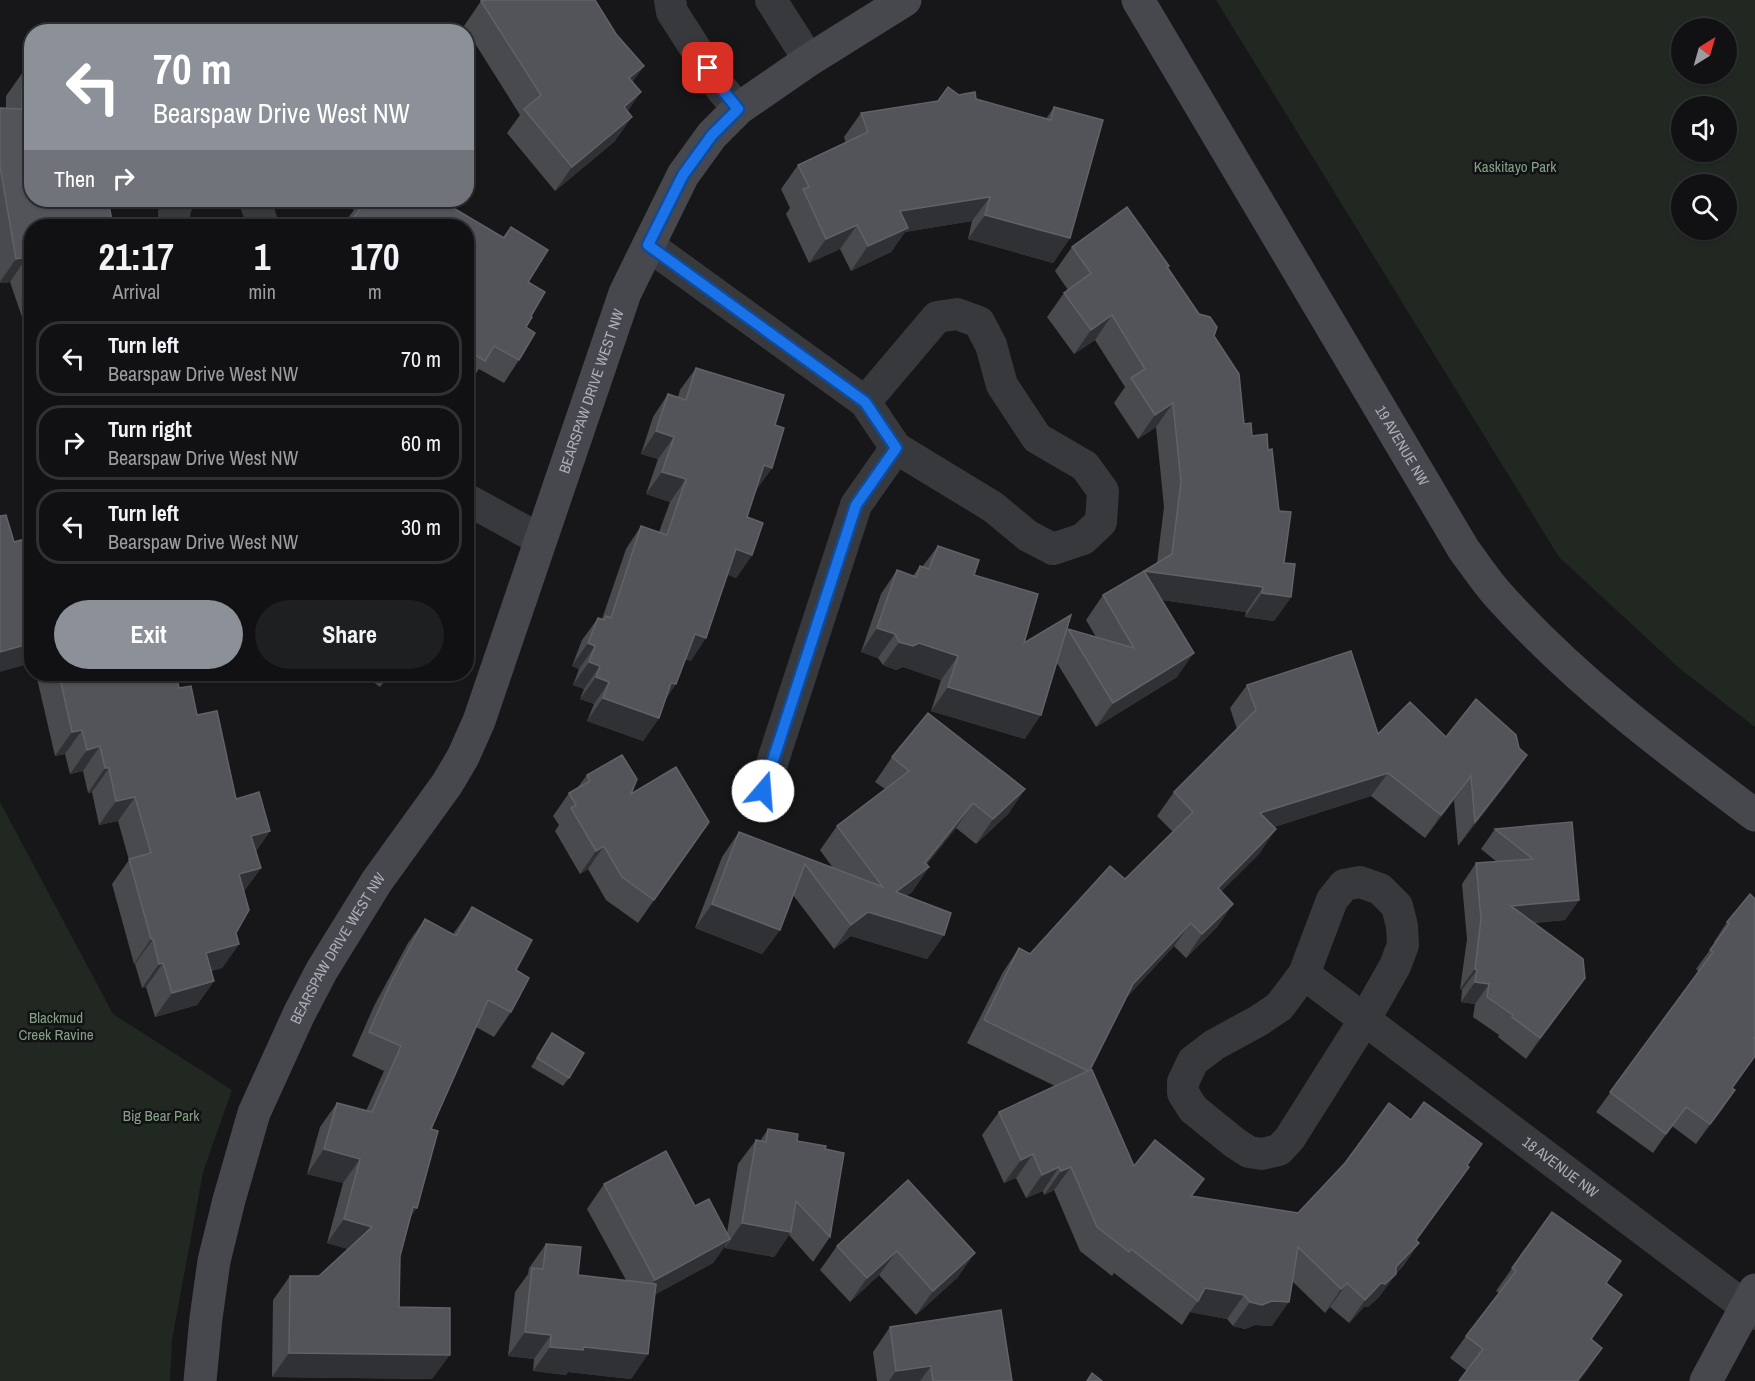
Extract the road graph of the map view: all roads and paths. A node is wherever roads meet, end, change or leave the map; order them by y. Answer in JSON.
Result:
{"nodes":[{"id":1,"x":670,"y":0,"type":"edge"},
{"id":2,"x":771,"y":0,"type":"edge"},
{"id":3,"x":905,"y":0,"type":"edge"},
{"id":4,"x":1138,"y":0,"type":"edge"},
{"id":5,"x":810,"y":60,"type":"junction"},
{"id":6,"x":738,"y":109,"type":"junction"},
{"id":7,"x":648,"y":245,"type":"junction"},
{"id":8,"x":865,"y":402,"type":"junction"},
{"id":9,"x":896,"y":448,"type":"junction"},
{"id":10,"x":474,"y":503,"type":"edge"},
{"id":11,"x":540,"y":540,"type":"junction"},
{"id":12,"x":763,"y":791,"type":"dead end"},
{"id":13,"x":1755,"y":815,"type":"edge"},
{"id":14,"x":1304,"y":974,"type":"junction"},
{"id":15,"x":1365,"y":1019,"type":"junction"},
{"id":16,"x":1752,"y":1304,"type":"edge"},
{"id":17,"x":200,"y":1381,"type":"edge"},
{"id":18,"x":1706,"y":1381,"type":"edge"}],
"edges":[{"from":1,"to":6,"type":"street"},
{"from":2,"to":5,"type":"street"},
{"from":3,"to":5,"type":"street","name":"BEARSPAW DRIVE WEST NW"},
{"from":4,"to":13,"type":"street","name":"19 AVENUE NW"},
{"from":5,"to":6,"type":"street","name":"BEARSPAW DRIVE WEST NW"},
{"from":6,"to":7,"type":"street","name":"BEARSPAW DRIVE WEST NW"},
{"from":7,"to":8,"type":"street"},
{"from":7,"to":11,"type":"street","name":"BEARSPAW DRIVE WEST NW"},
{"from":8,"to":9,"type":"street"},
{"from":8,"to":9,"type":"street"},
{"from":9,"to":12,"type":"street"},
{"from":10,"to":11,"type":"street"},
{"from":11,"to":17,"type":"street","name":"BEARSPAW DRIVE WEST NW"},
{"from":14,"to":15,"type":"street","name":"18 AVENUE NW"},
{"from":14,"to":15,"type":"street"},
{"from":14,"to":15,"type":"street"},
{"from":15,"to":16,"type":"street","name":"18 AVENUE NW"},
{"from":16,"to":18,"type":"street"}]}
